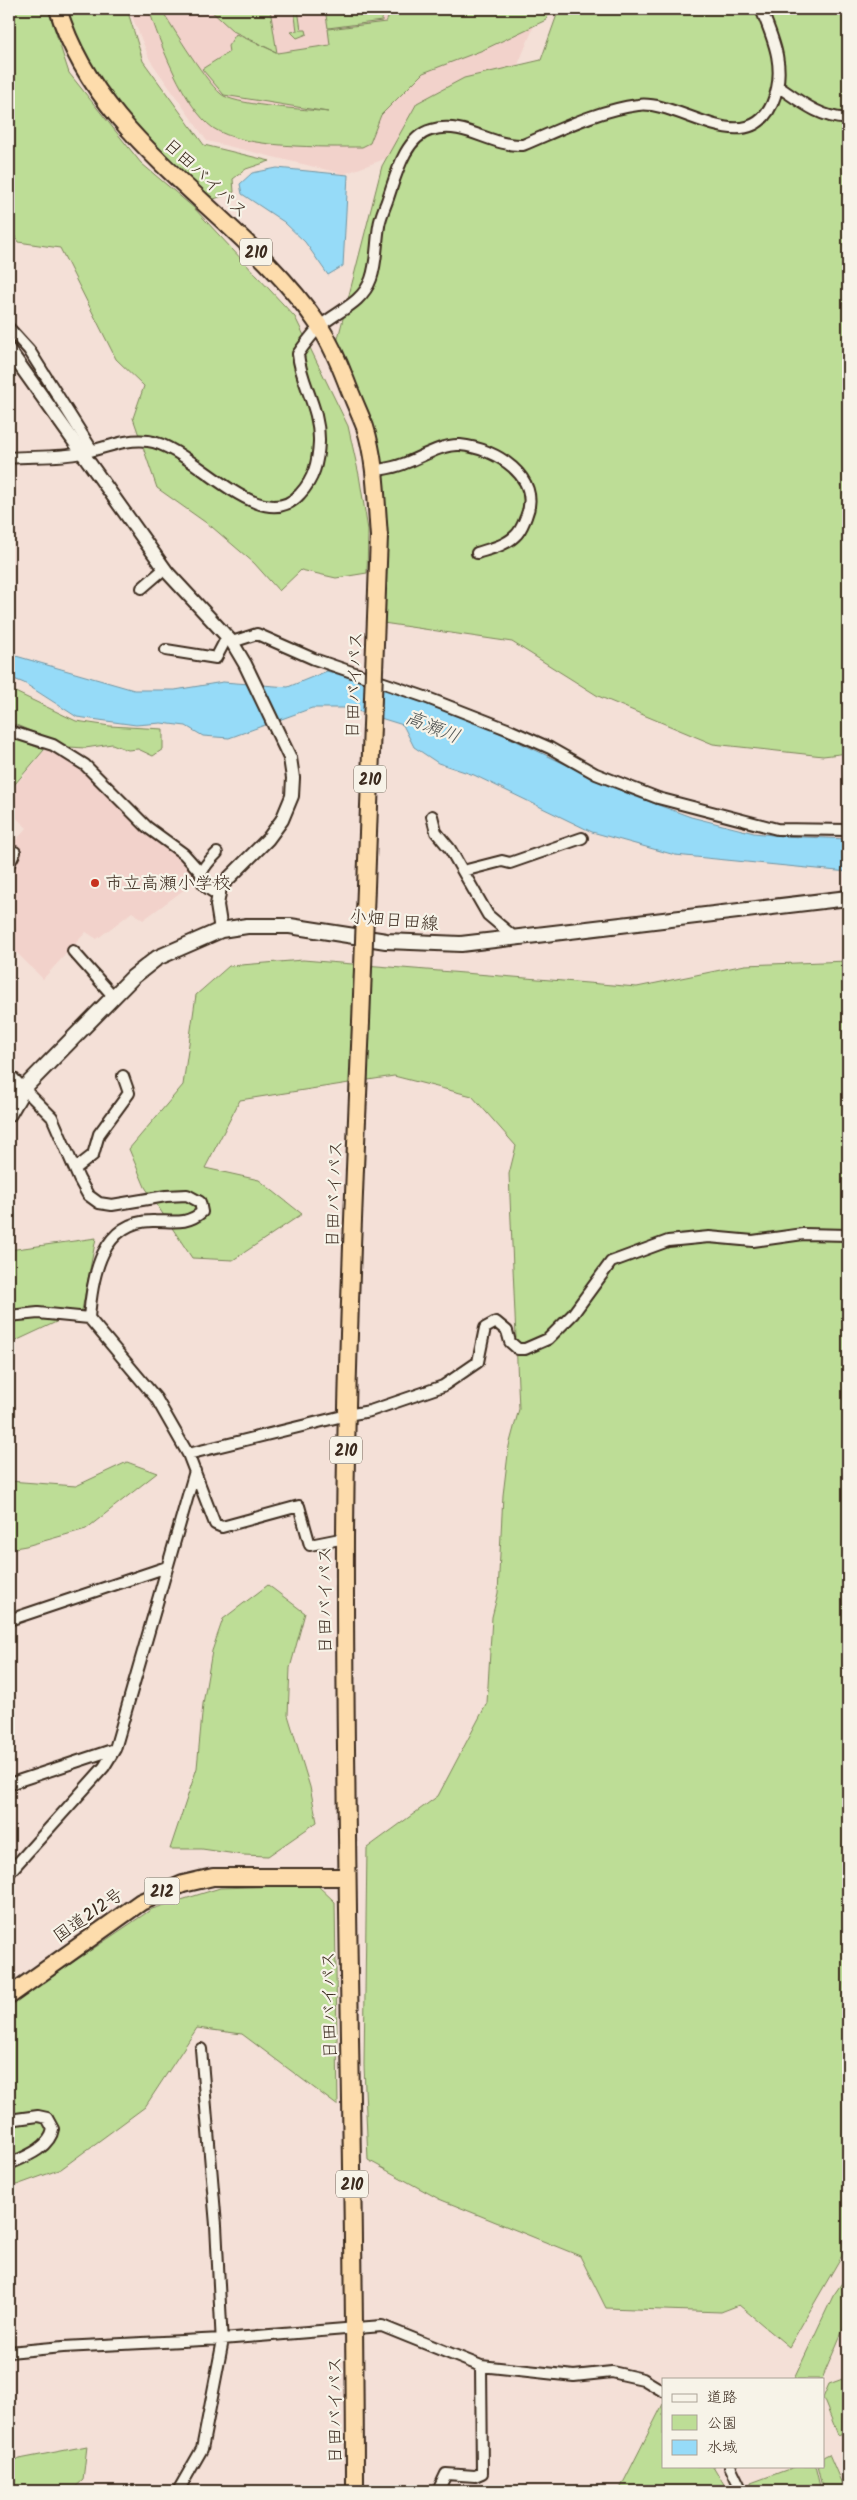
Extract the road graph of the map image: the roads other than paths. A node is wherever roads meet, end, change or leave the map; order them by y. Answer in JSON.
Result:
{"nodes":[{"id":1,"x":58,"y":9,"type":"edge"},
{"id":2,"x":761,"y":9,"type":"edge"},
{"id":3,"x":778,"y":87,"type":"junction"},
{"id":4,"x":848,"y":118,"type":"edge"},
{"id":5,"x":320,"y":327,"type":"junction"},
{"id":6,"x":9,"y":328,"type":"edge"},
{"id":7,"x":9,"y":350,"type":"edge"},
{"id":8,"x":86,"y":451,"type":"junction"},
{"id":9,"x":9,"y":458,"type":"edge"},
{"id":10,"x":373,"y":471,"type":"junction"},
{"id":11,"x":477,"y":553,"type":"dead end"},
{"id":12,"x":164,"y":569,"type":"junction"},
{"id":13,"x":142,"y":588,"type":"dead end"},
{"id":14,"x":229,"y":640,"type":"junction"},
{"id":15,"x":166,"y":650,"type":"dead end"},
{"id":16,"x":9,"y":731,"type":"edge"},
{"id":17,"x":432,"y":816,"type":"dead end"},
{"id":18,"x":848,"y":830,"type":"edge"},
{"id":19,"x":582,"y":838,"type":"dead end"},
{"id":20,"x":217,"y":853,"type":"dead end"},
{"id":21,"x":463,"y":871,"type":"junction"},
{"id":22,"x":201,"y":873,"type":"junction"},
{"id":23,"x":219,"y":895,"type":"junction"},
{"id":24,"x":848,"y":898,"type":"edge"},
{"id":25,"x":221,"y":930,"type":"junction"},
{"id":26,"x":514,"y":938,"type":"junction"},
{"id":27,"x":73,"y":951,"type":"dead end"},
{"id":28,"x":114,"y":997,"type":"junction"},
{"id":29,"x":9,"y":1074,"type":"edge"},
{"id":30,"x":123,"y":1076,"type":"dead end"},
{"id":31,"x":24,"y":1088,"type":"junction"},
{"id":32,"x":9,"y":1114,"type":"edge"},
{"id":33,"x":74,"y":1169,"type":"junction"},
{"id":34,"x":848,"y":1235,"type":"edge"},
{"id":35,"x":9,"y":1316,"type":"edge"},
{"id":36,"x":89,"y":1318,"type":"junction"},
{"id":37,"x":347,"y":1415,"type":"junction"},
{"id":38,"x":188,"y":1454,"type":"junction"},
{"id":39,"x":195,"y":1471,"type":"junction"},
{"id":40,"x":345,"y":1538,"type":"junction"},
{"id":41,"x":167,"y":1567,"type":"junction"},
{"id":42,"x":9,"y":1620,"type":"edge"},
{"id":43,"x":115,"y":1749,"type":"junction"},
{"id":44,"x":9,"y":1784,"type":"edge"},
{"id":45,"x":9,"y":1873,"type":"edge"},
{"id":46,"x":347,"y":1877,"type":"junction"},
{"id":47,"x":9,"y":1996,"type":"edge"},
{"id":48,"x":202,"y":2048,"type":"dead end"},
{"id":49,"x":9,"y":2120,"type":"edge"},
{"id":50,"x":9,"y":2164,"type":"edge"},
{"id":51,"x":355,"y":2329,"type":"junction"},
{"id":52,"x":222,"y":2339,"type":"junction"},
{"id":53,"x":10,"y":2351,"type":"edge"},
{"id":54,"x":481,"y":2366,"type":"junction"},
{"id":55,"x":662,"y":2390,"type":"edge"},
{"id":56,"x":731,"y":2468,"type":"edge"},
{"id":57,"x":178,"y":2491,"type":"edge"},
{"id":58,"x":355,"y":2491,"type":"edge"},
{"id":59,"x":438,"y":2491,"type":"edge"},
{"id":60,"x":742,"y":2491,"type":"edge"}],
"edges":[{"from":1,"to":5,"type":"highway","name":"日田バイパス","number":"210"},
{"from":2,"to":3,"type":"street"},
{"from":3,"to":4,"type":"street"},
{"from":3,"to":5,"type":"street"},
{"from":5,"to":8,"type":"street"},
{"from":5,"to":10,"type":"highway","name":"日田バイパス","number":"210"},
{"from":6,"to":8,"type":"street"},
{"from":7,"to":8,"type":"street"},
{"from":8,"to":9,"type":"street"},
{"from":8,"to":12,"type":"street"},
{"from":10,"to":11,"type":"street"},
{"from":10,"to":37,"type":"highway","name":"日田バイパス","number":"210","bridge":true},
{"from":12,"to":13,"type":"street"},
{"from":12,"to":14,"type":"street"},
{"from":14,"to":15,"type":"street"},
{"from":14,"to":18,"type":"street"},
{"from":14,"to":23,"type":"street"},
{"from":16,"to":22,"type":"street"},
{"from":17,"to":21,"type":"street"},
{"from":19,"to":21,"type":"street"},
{"from":20,"to":22,"type":"street"},
{"from":21,"to":26,"type":"street"},
{"from":22,"to":23,"type":"street"},
{"from":23,"to":25,"type":"street"},
{"from":24,"to":26,"type":"main road","name":"小畑日田線"},
{"from":25,"to":26,"type":"main road","name":"小畑日田線"},
{"from":25,"to":28,"type":"main road","name":"小畑日田線"},
{"from":27,"to":28,"type":"street"},
{"from":28,"to":31,"type":"main road","name":"小畑日田線"},
{"from":29,"to":31,"type":"street"},
{"from":30,"to":33,"type":"street"},
{"from":31,"to":32,"type":"main road","name":"小畑日田線"},
{"from":31,"to":33,"type":"street"},
{"from":33,"to":36,"type":"street"},
{"from":34,"to":37,"type":"street"},
{"from":35,"to":36,"type":"street"},
{"from":36,"to":38,"type":"street"},
{"from":37,"to":38,"type":"street"},
{"from":37,"to":40,"type":"highway","name":"日田バイパス","number":"210"},
{"from":38,"to":39,"type":"street"},
{"from":39,"to":40,"type":"street"},
{"from":39,"to":41,"type":"street"},
{"from":40,"to":46,"type":"highway","name":"日田バイパス","number":"210"},
{"from":41,"to":42,"type":"street"},
{"from":41,"to":43,"type":"street"},
{"from":43,"to":44,"type":"street"},
{"from":43,"to":45,"type":"street"},
{"from":46,"to":47,"type":"highway","name":"国道212号","number":"212"},
{"from":46,"to":51,"type":"highway","name":"日田バイパス","number":"210"},
{"from":48,"to":52,"type":"street"},
{"from":49,"to":50,"type":"street"},
{"from":51,"to":52,"type":"street"},
{"from":51,"to":54,"type":"street"},
{"from":51,"to":58,"type":"highway","name":"日田バイパス","number":"210"},
{"from":52,"to":53,"type":"street"},
{"from":52,"to":57,"type":"street"},
{"from":54,"to":55,"type":"street"},
{"from":54,"to":59,"type":"street"},
{"from":56,"to":60,"type":"street"}]}
